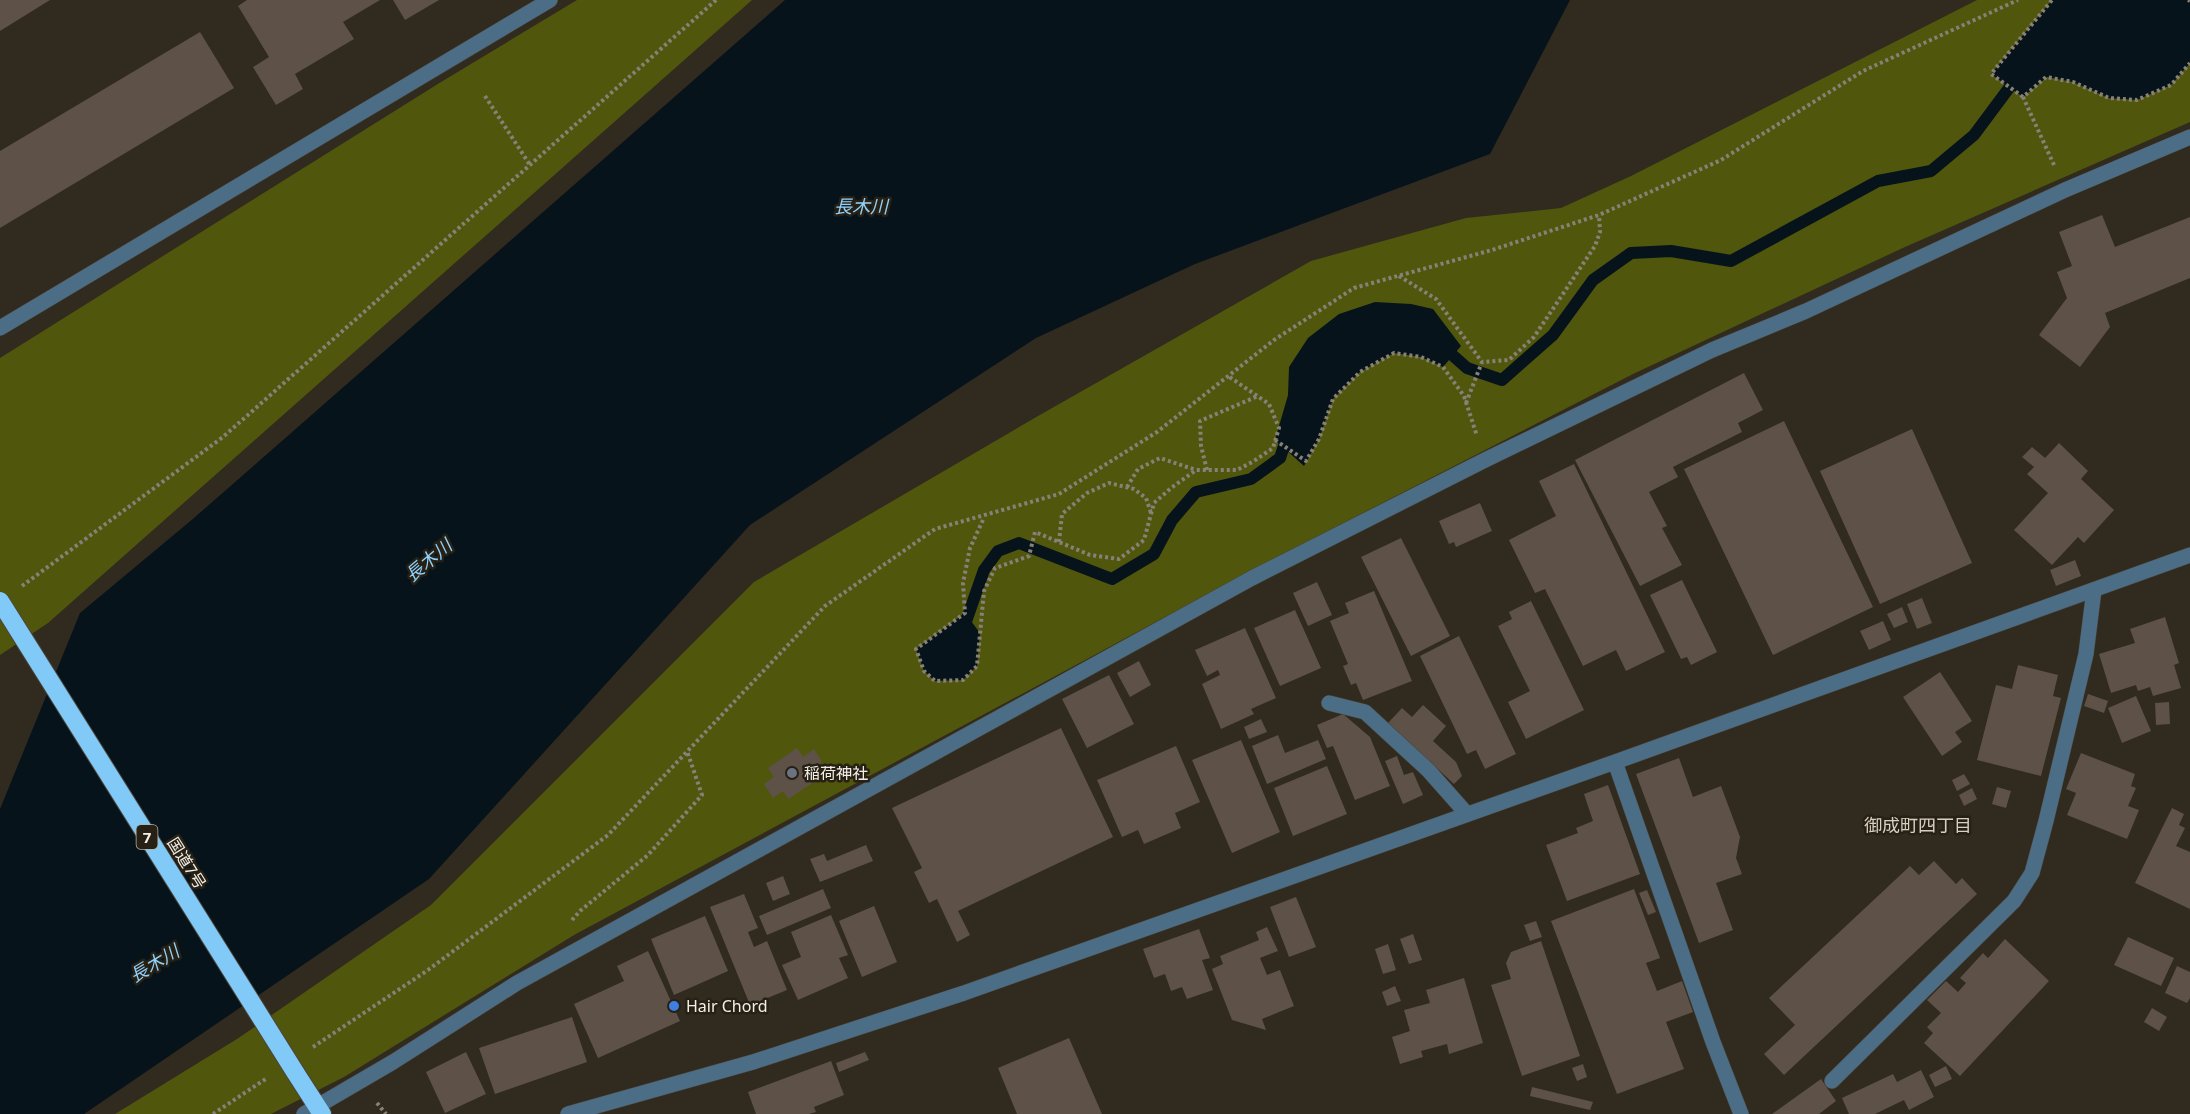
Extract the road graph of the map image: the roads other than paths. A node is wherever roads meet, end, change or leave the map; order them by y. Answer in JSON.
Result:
{"nodes":[{"id":1,"x":550,"y":0,"type":"edge"},
{"id":2,"x":2190,"y":137,"type":"edge"},
{"id":3,"x":0,"y":328,"type":"edge"},
{"id":4,"x":2190,"y":555,"type":"edge"},
{"id":5,"x":2094,"y":590,"type":"junction"},
{"id":6,"x":0,"y":601,"type":"edge"},
{"id":7,"x":1329,"y":703,"type":"dead end"},
{"id":8,"x":1616,"y":762,"type":"junction"},
{"id":9,"x":1467,"y":814,"type":"junction"},
{"id":10,"x":1832,"y":1081,"type":"dead end"},
{"id":11,"x":314,"y":1111,"type":"edge"},
{"id":12,"x":568,"y":1114,"type":"edge"},
{"id":13,"x":1741,"y":1114,"type":"edge"}],
"edges":[{"from":1,"to":3,"type":"street"},
{"from":2,"to":11,"type":"street"},
{"from":4,"to":5,"type":"street"},
{"from":5,"to":8,"type":"street"},
{"from":5,"to":10,"type":"street"},
{"from":6,"to":11,"type":"highway","name":"国道7号","number":"7","bridge":true},
{"from":7,"to":9,"type":"street"},
{"from":8,"to":9,"type":"street"},
{"from":8,"to":13,"type":"street"},
{"from":9,"to":12,"type":"street"}]}
